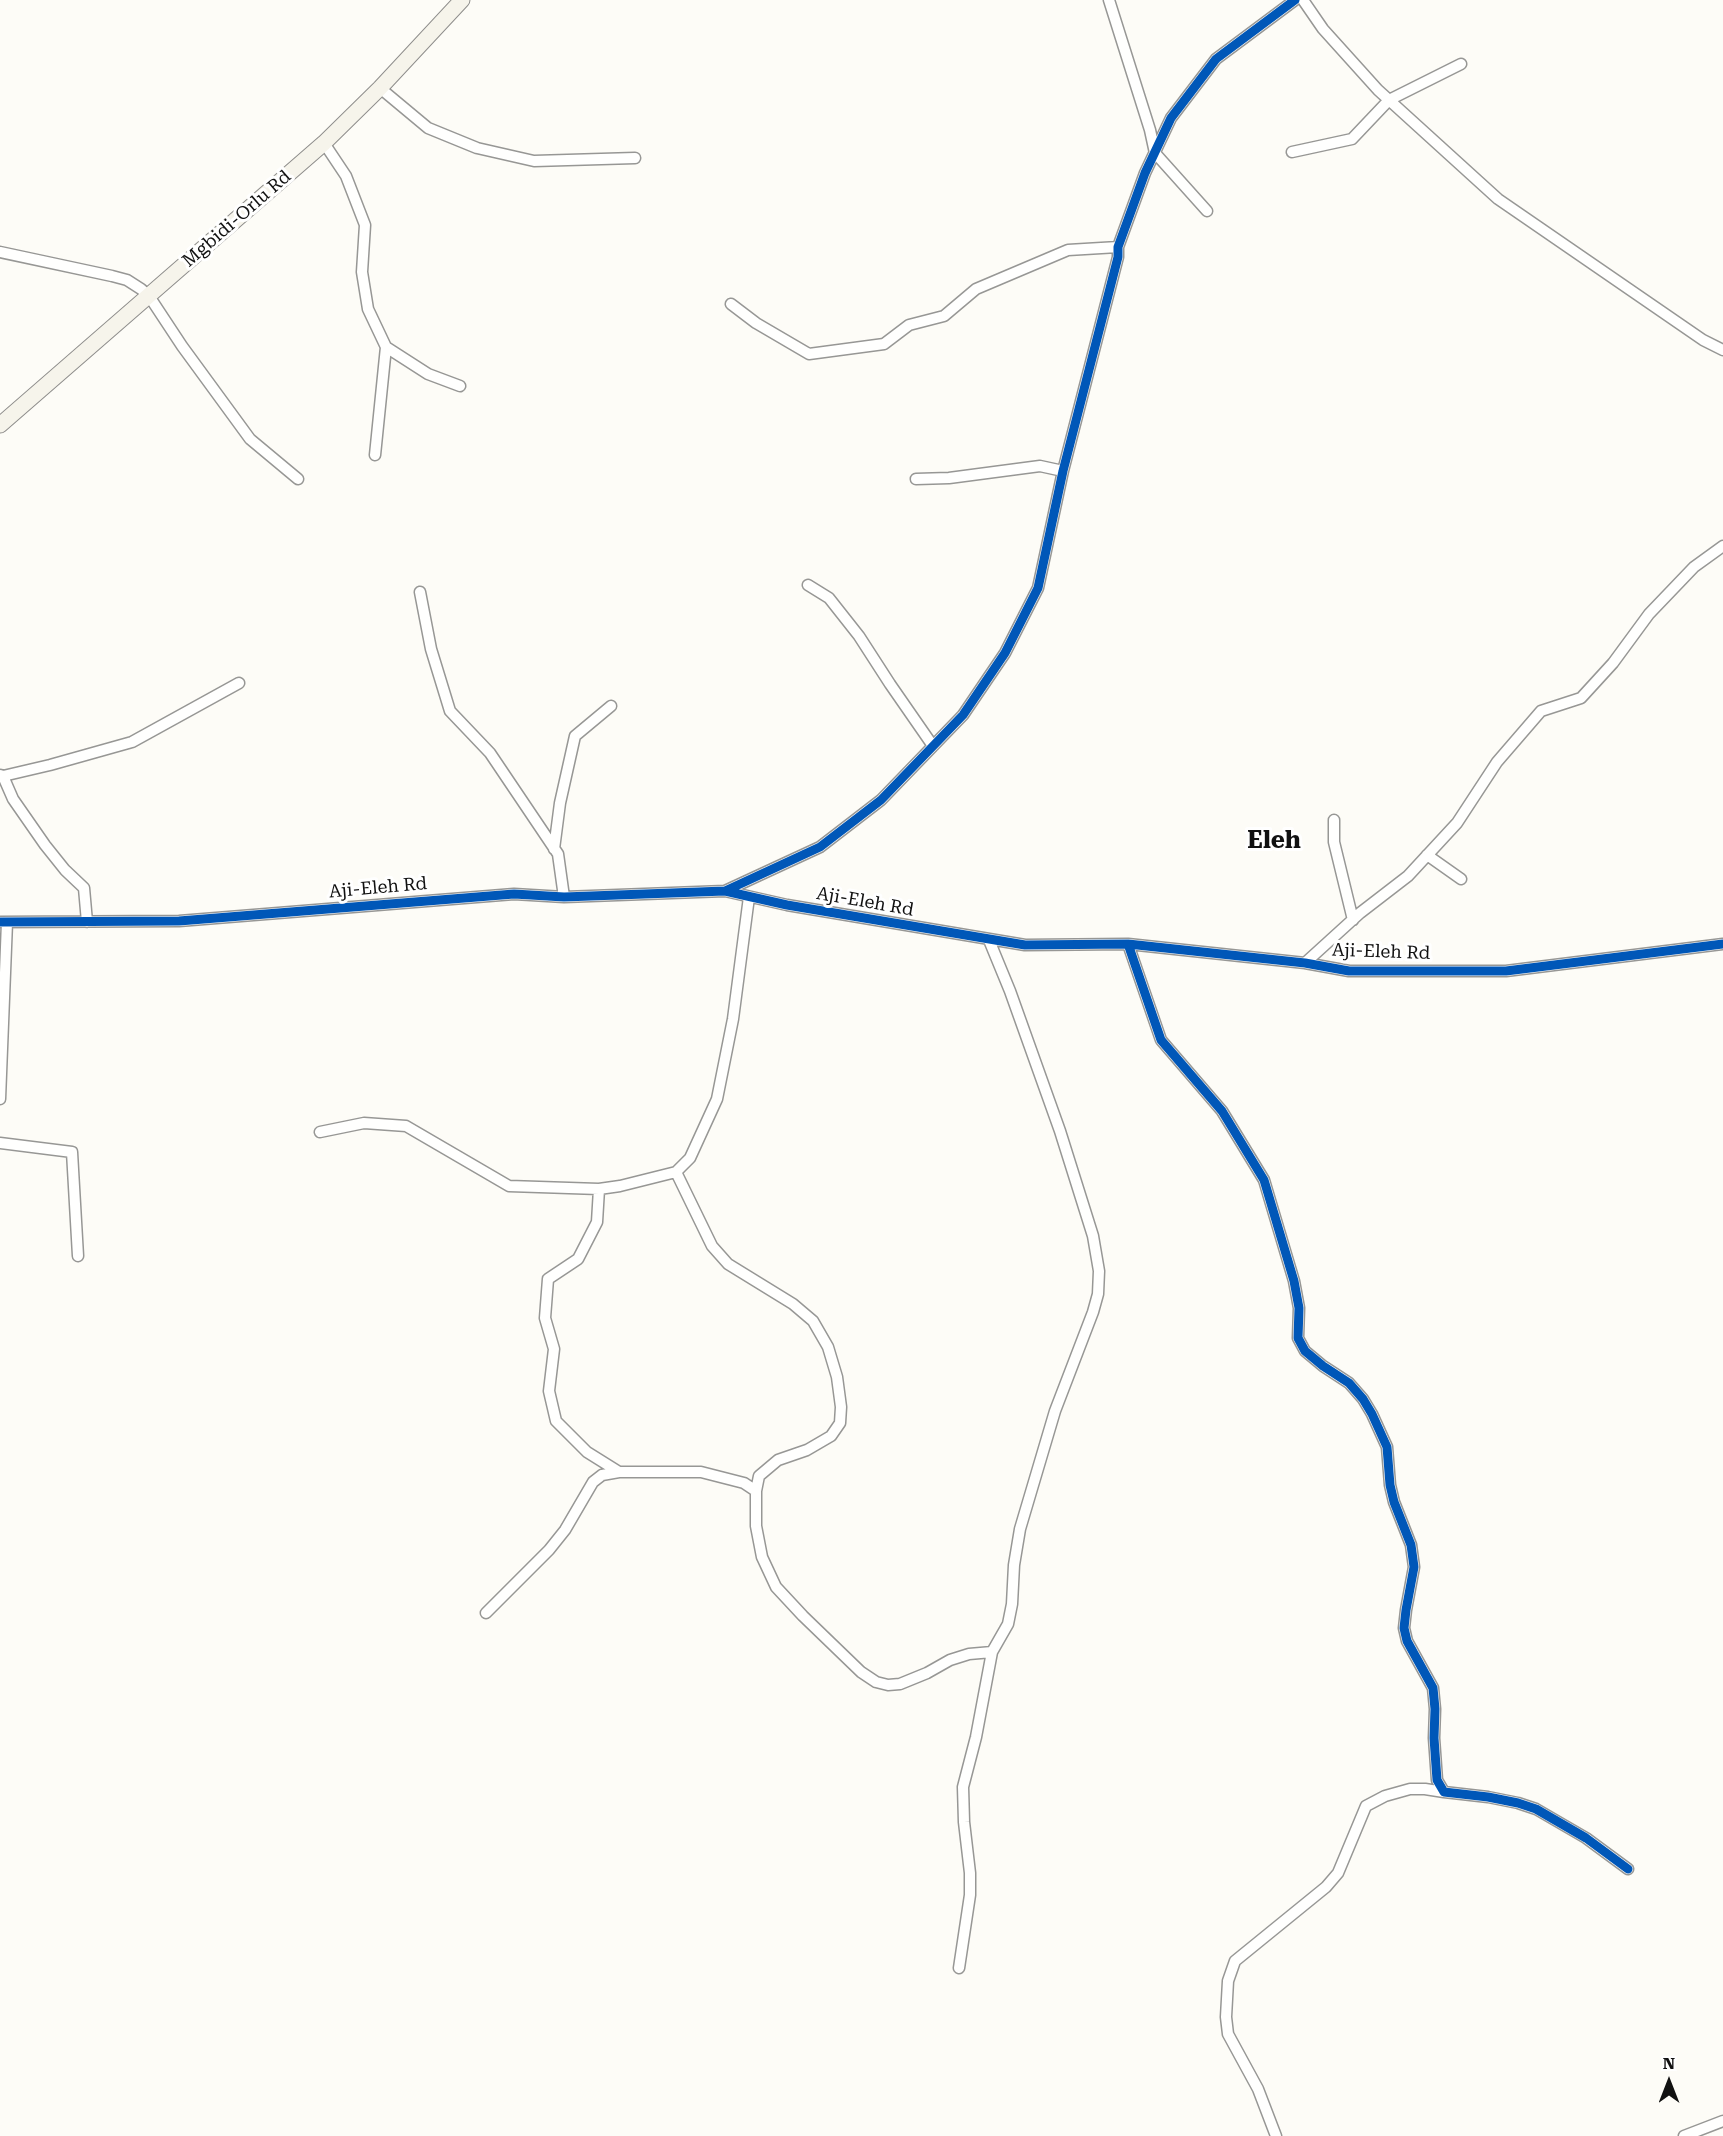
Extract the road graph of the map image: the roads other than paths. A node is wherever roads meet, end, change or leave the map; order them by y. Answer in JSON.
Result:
{"nodes":[{"id":1,"x":462,"y":0,"type":"edge"},
{"id":2,"x":1109,"y":0,"type":"edge"},
{"id":3,"x":1295,"y":0,"type":"edge"},
{"id":4,"x":1303,"y":0,"type":"edge"},
{"id":5,"x":1461,"y":64,"type":"dead end"},
{"id":6,"x":380,"y":88,"type":"junction"},
{"id":7,"x":1389,"y":100,"type":"junction"},
{"id":8,"x":324,"y":143,"type":"junction"},
{"id":9,"x":1292,"y":152,"type":"dead end"},
{"id":10,"x":1155,"y":153,"type":"junction"},
{"id":11,"x":635,"y":158,"type":"dead end"},
{"id":12,"x":1208,"y":211,"type":"dead end"},
{"id":13,"x":1118,"y":247,"type":"junction"},
{"id":14,"x":0,"y":252,"type":"edge"},
{"id":15,"x":149,"y":296,"type":"junction"},
{"id":16,"x":732,"y":304,"type":"dead end"},
{"id":17,"x":386,"y":347,"type":"junction"},
{"id":18,"x":1723,"y":351,"type":"edge"},
{"id":19,"x":460,"y":386,"type":"dead end"},
{"id":20,"x":0,"y":426,"type":"edge"},
{"id":21,"x":375,"y":454,"type":"dead end"},
{"id":22,"x":1063,"y":471,"type":"junction"},
{"id":23,"x":298,"y":479,"type":"dead end"},
{"id":24,"x":916,"y":479,"type":"dead end"},
{"id":25,"x":1723,"y":546,"type":"edge"},
{"id":26,"x":808,"y":585,"type":"dead end"},
{"id":27,"x":420,"y":592,"type":"dead end"},
{"id":28,"x":239,"y":683,"type":"dead end"},
{"id":29,"x":611,"y":706,"type":"dead end"},
{"id":30,"x":933,"y":746,"type":"junction"},
{"id":31,"x":1,"y":775,"type":"edge"},
{"id":32,"x":1334,"y":820,"type":"dead end"},
{"id":33,"x":554,"y":849,"type":"junction"},
{"id":34,"x":1427,"y":855,"type":"junction"},
{"id":35,"x":1461,"y":879,"type":"dead end"},
{"id":36,"x":725,"y":891,"type":"junction"},
{"id":37,"x":564,"y":897,"type":"junction"},
{"id":38,"x":749,"y":897,"type":"junction"},
{"id":39,"x":1353,"y":920,"type":"junction"},
{"id":40,"x":4,"y":922,"type":"edge"},
{"id":41,"x":87,"y":922,"type":"junction"},
{"id":42,"x":989,"y":940,"type":"junction"},
{"id":43,"x":1128,"y":944,"type":"junction"},
{"id":44,"x":1723,"y":944,"type":"edge"},
{"id":45,"x":1305,"y":963,"type":"junction"},
{"id":46,"x":0,"y":1099,"type":"edge"},
{"id":47,"x":320,"y":1132,"type":"dead end"},
{"id":48,"x":0,"y":1143,"type":"edge"},
{"id":49,"x":676,"y":1172,"type":"junction"},
{"id":50,"x":599,"y":1189,"type":"junction"},
{"id":51,"x":78,"y":1256,"type":"dead end"},
{"id":52,"x":619,"y":1472,"type":"junction"},
{"id":53,"x":756,"y":1491,"type":"junction"},
{"id":54,"x":486,"y":1613,"type":"dead end"},
{"id":55,"x":992,"y":1652,"type":"junction"},
{"id":56,"x":1444,"y":1792,"type":"junction"},
{"id":57,"x":1628,"y":1869,"type":"dead end"},
{"id":58,"x":960,"y":1968,"type":"dead end"},
{"id":59,"x":1723,"y":2121,"type":"edge"},
{"id":60,"x":1276,"y":2136,"type":"edge"},
{"id":61,"x":1684,"y":2136,"type":"edge"}],
"edges":[{"from":1,"to":6,"type":"main road","name":"Mgbidi-Orlu Rd"},
{"from":2,"to":10,"type":"street"},
{"from":3,"to":10,"type":"street"},
{"from":4,"to":7,"type":"street"},
{"from":5,"to":7,"type":"street"},
{"from":6,"to":8,"type":"main road","name":"Mgbidi-Orlu Rd"},
{"from":6,"to":11,"type":"street"},
{"from":7,"to":9,"type":"street"},
{"from":7,"to":18,"type":"street"},
{"from":8,"to":15,"type":"main road","name":"Mgbidi-Orlu Rd"},
{"from":8,"to":17,"type":"street"},
{"from":10,"to":12,"type":"street"},
{"from":10,"to":13,"type":"street"},
{"from":13,"to":16,"type":"street"},
{"from":13,"to":22,"type":"street"},
{"from":14,"to":15,"type":"street"},
{"from":15,"to":20,"type":"main road","name":"Mgbidi-Orlu Rd"},
{"from":15,"to":23,"type":"street"},
{"from":17,"to":19,"type":"street"},
{"from":17,"to":21,"type":"street"},
{"from":22,"to":24,"type":"street"},
{"from":22,"to":30,"type":"street"},
{"from":25,"to":34,"type":"street"},
{"from":26,"to":30,"type":"street"},
{"from":27,"to":33,"type":"street"},
{"from":28,"to":31,"type":"street"},
{"from":29,"to":33,"type":"street"},
{"from":30,"to":36,"type":"street"},
{"from":31,"to":41,"type":"street"},
{"from":32,"to":39,"type":"street"},
{"from":33,"to":37,"type":"street"},
{"from":34,"to":35,"type":"street"},
{"from":34,"to":39,"type":"street"},
{"from":36,"to":37,"type":"street","name":"Aji-Eleh Rd"},
{"from":36,"to":38,"type":"street","name":"Aji-Eleh Rd"},
{"from":37,"to":41,"type":"street","name":"Aji-Eleh Rd"},
{"from":38,"to":42,"type":"street","name":"Aji-Eleh Rd"},
{"from":38,"to":49,"type":"street"},
{"from":39,"to":45,"type":"street"},
{"from":40,"to":41,"type":"street","name":"Aji-Eleh Rd"},
{"from":40,"to":46,"type":"street"},
{"from":42,"to":43,"type":"street","name":"Aji-Eleh Rd"},
{"from":42,"to":55,"type":"street"},
{"from":43,"to":45,"type":"street","name":"Aji-Eleh Rd"},
{"from":43,"to":56,"type":"street"},
{"from":44,"to":45,"type":"street","name":"Aji-Eleh Rd"},
{"from":47,"to":50,"type":"street"},
{"from":48,"to":51,"type":"street"},
{"from":49,"to":50,"type":"street"},
{"from":49,"to":53,"type":"street"},
{"from":50,"to":52,"type":"street"},
{"from":52,"to":53,"type":"street"},
{"from":52,"to":54,"type":"street"},
{"from":53,"to":55,"type":"street"},
{"from":55,"to":58,"type":"street"},
{"from":56,"to":57,"type":"street"},
{"from":56,"to":60,"type":"street"},
{"from":59,"to":61,"type":"street"}]}
